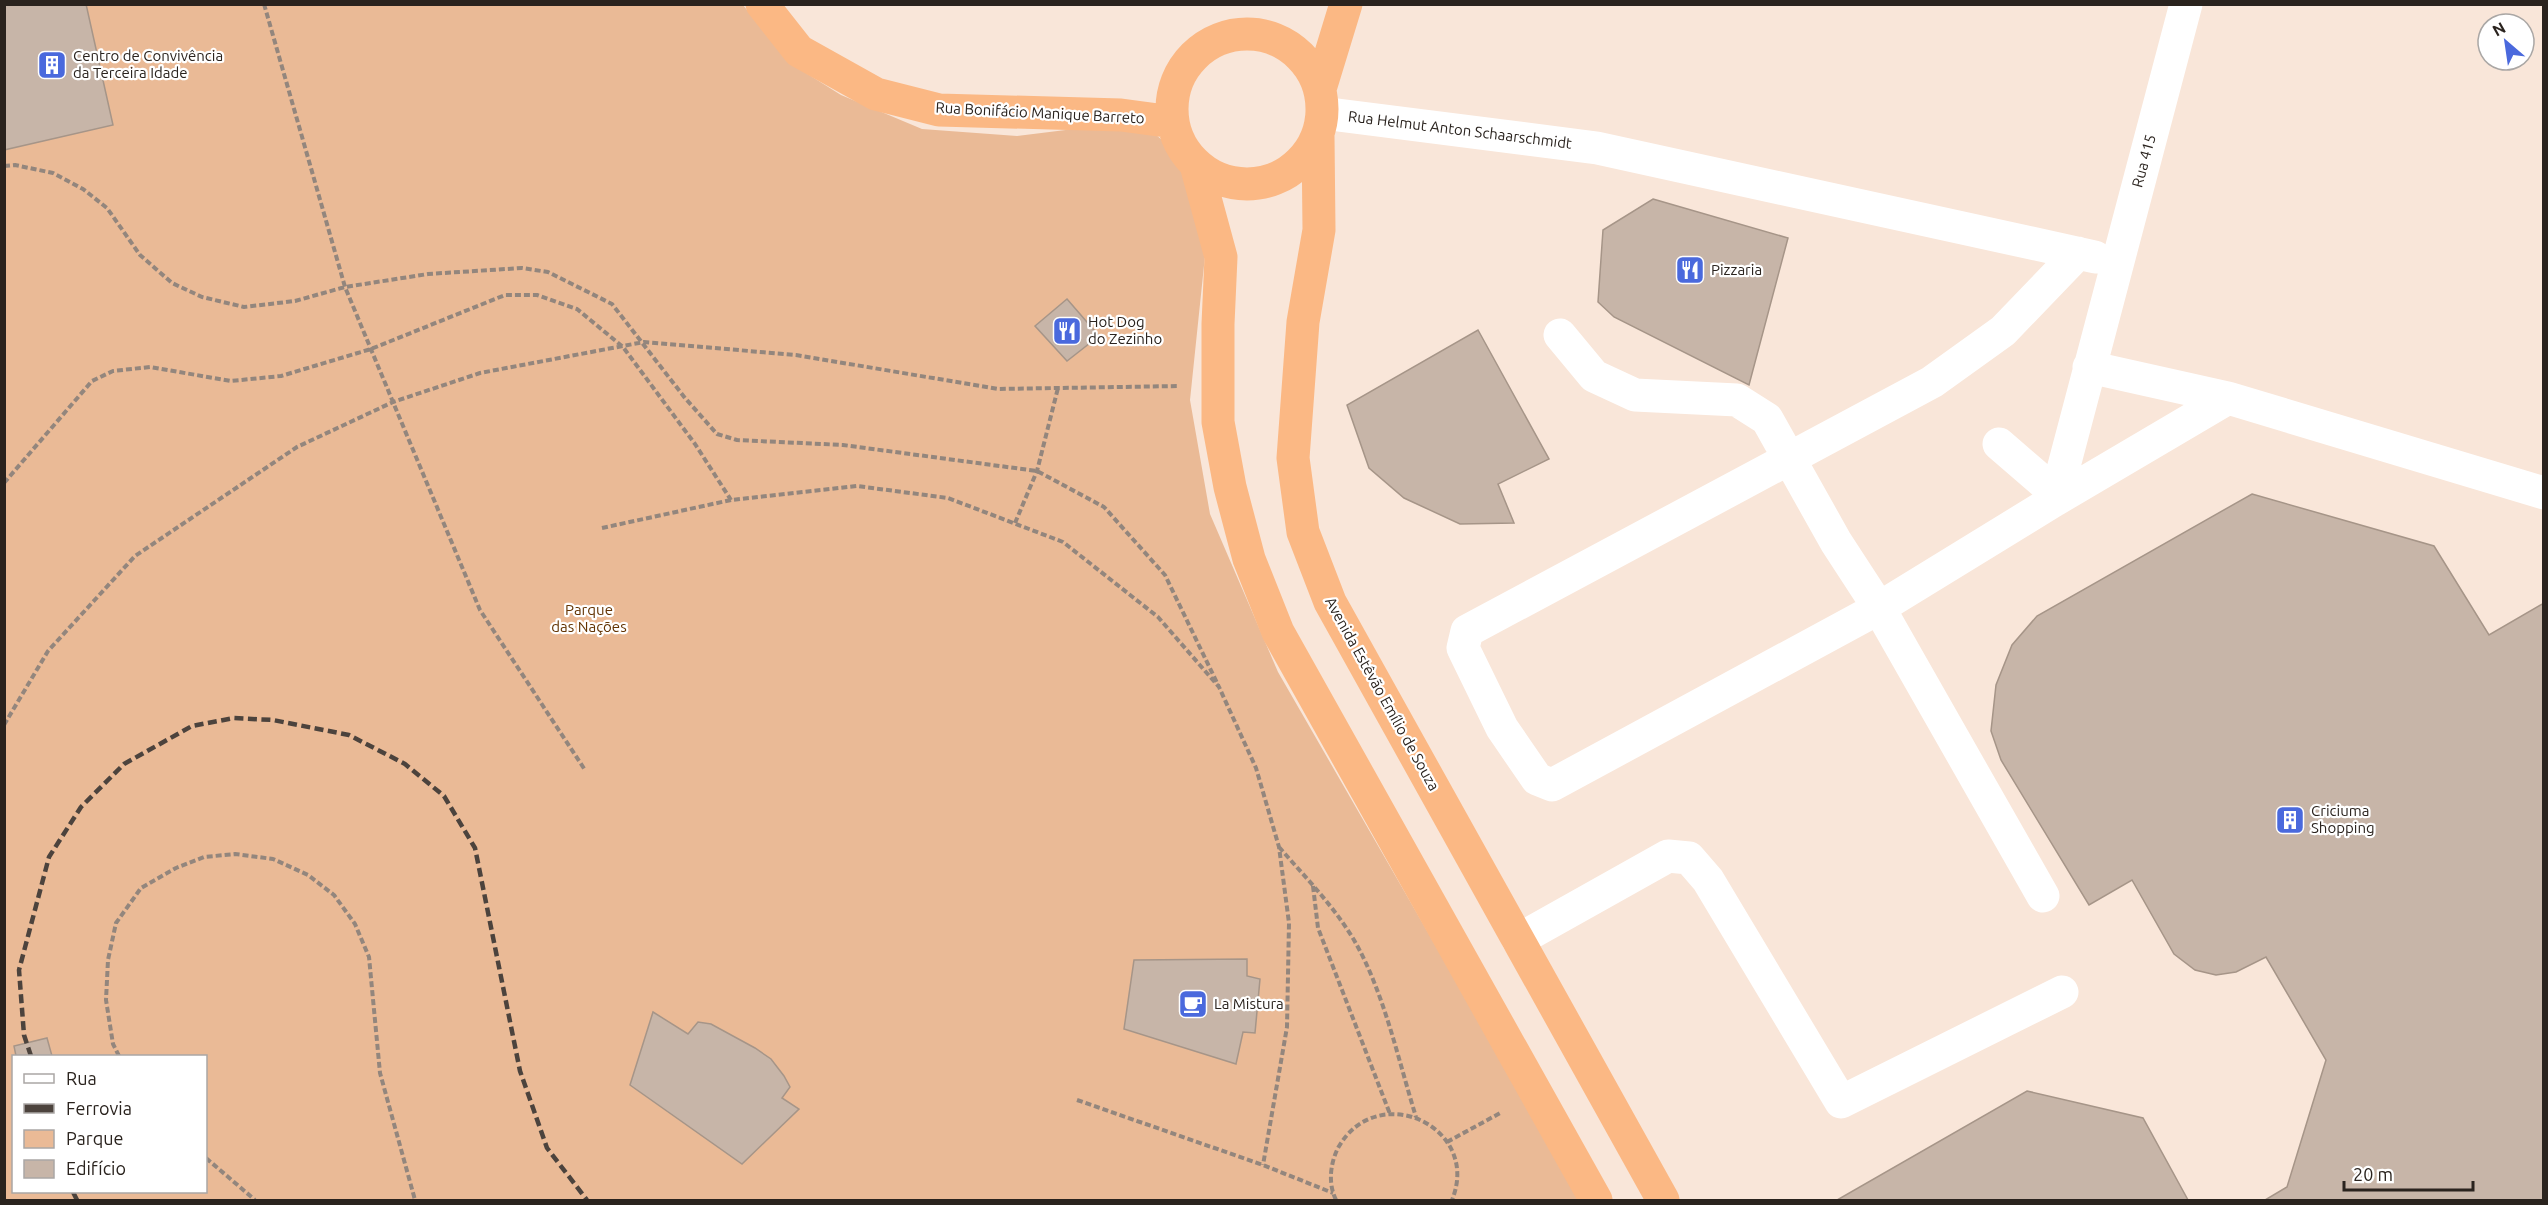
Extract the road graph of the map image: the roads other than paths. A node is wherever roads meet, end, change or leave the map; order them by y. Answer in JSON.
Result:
{"nodes":[{"id":1,"x":762,"y":4,"type":"edge"},
{"id":2,"x":1346,"y":4,"type":"edge"},
{"id":3,"x":2186,"y":4,"type":"edge"},
{"id":4,"x":1320,"y":112,"type":"junction"},
{"id":5,"x":1173,"y":122,"type":"junction"},
{"id":6,"x":1196,"y":165,"type":"junction"},
{"id":7,"x":2078,"y":253,"type":"junction"},
{"id":8,"x":2116,"y":262,"type":"junction"},
{"id":9,"x":1560,"y":335,"type":"dead end"},
{"id":10,"x":2090,"y":367,"type":"junction"},
{"id":11,"x":2228,"y":398,"type":"junction"},
{"id":12,"x":1999,"y":444,"type":"dead end"},
{"id":13,"x":1790,"y":459,"type":"junction"},
{"id":14,"x":2544,"y":493,"type":"edge"},
{"id":15,"x":2056,"y":497,"type":"junction"},
{"id":16,"x":1878,"y":608,"type":"junction"},
{"id":17,"x":2043,"y":896,"type":"dead end"},
{"id":18,"x":1518,"y":940,"type":"junction"},
{"id":19,"x":2062,"y":992,"type":"dead end"},
{"id":20,"x":1596,"y":1200,"type":"edge"},
{"id":21,"x":1664,"y":1200,"type":"edge"}],
"edges":[{"from":1,"to":5,"type":"highway","name":"Rua Bonifácio Manique Barreto"},
{"from":2,"to":4,"type":"highway","name":"Avenida Estêvão Emílio de Souza"},
{"from":3,"to":8,"type":"lane","name":"Rua 415"},
{"from":4,"to":5,"type":"highway"},
{"from":4,"to":6,"type":"highway"},
{"from":4,"to":7,"type":"lane","name":"Rua Helmut Anton Schaarschmidt"},
{"from":4,"to":18,"type":"highway","name":"Avenida Estêvão Emílio de Souza"},
{"from":5,"to":6,"type":"highway"},
{"from":6,"to":20,"type":"highway"},
{"from":7,"to":8,"type":"lane","name":"Rua Helmut Anton Schaarschmidt"},
{"from":7,"to":13,"type":"lane"},
{"from":8,"to":10,"type":"lane","name":"Rua 415"},
{"from":9,"to":13,"type":"lane"},
{"from":10,"to":11,"type":"lane"},
{"from":10,"to":15,"type":"lane","name":"Rua 415"},
{"from":11,"to":14,"type":"lane"},
{"from":11,"to":15,"type":"lane"},
{"from":12,"to":15,"type":"lane"},
{"from":13,"to":16,"type":"lane"},
{"from":13,"to":16,"type":"lane"},
{"from":15,"to":16,"type":"lane"},
{"from":16,"to":17,"type":"lane"},
{"from":18,"to":19,"type":"lane"},
{"from":18,"to":21,"type":"highway","name":"Avenida Estêvão Emílio de Souza"}]}
